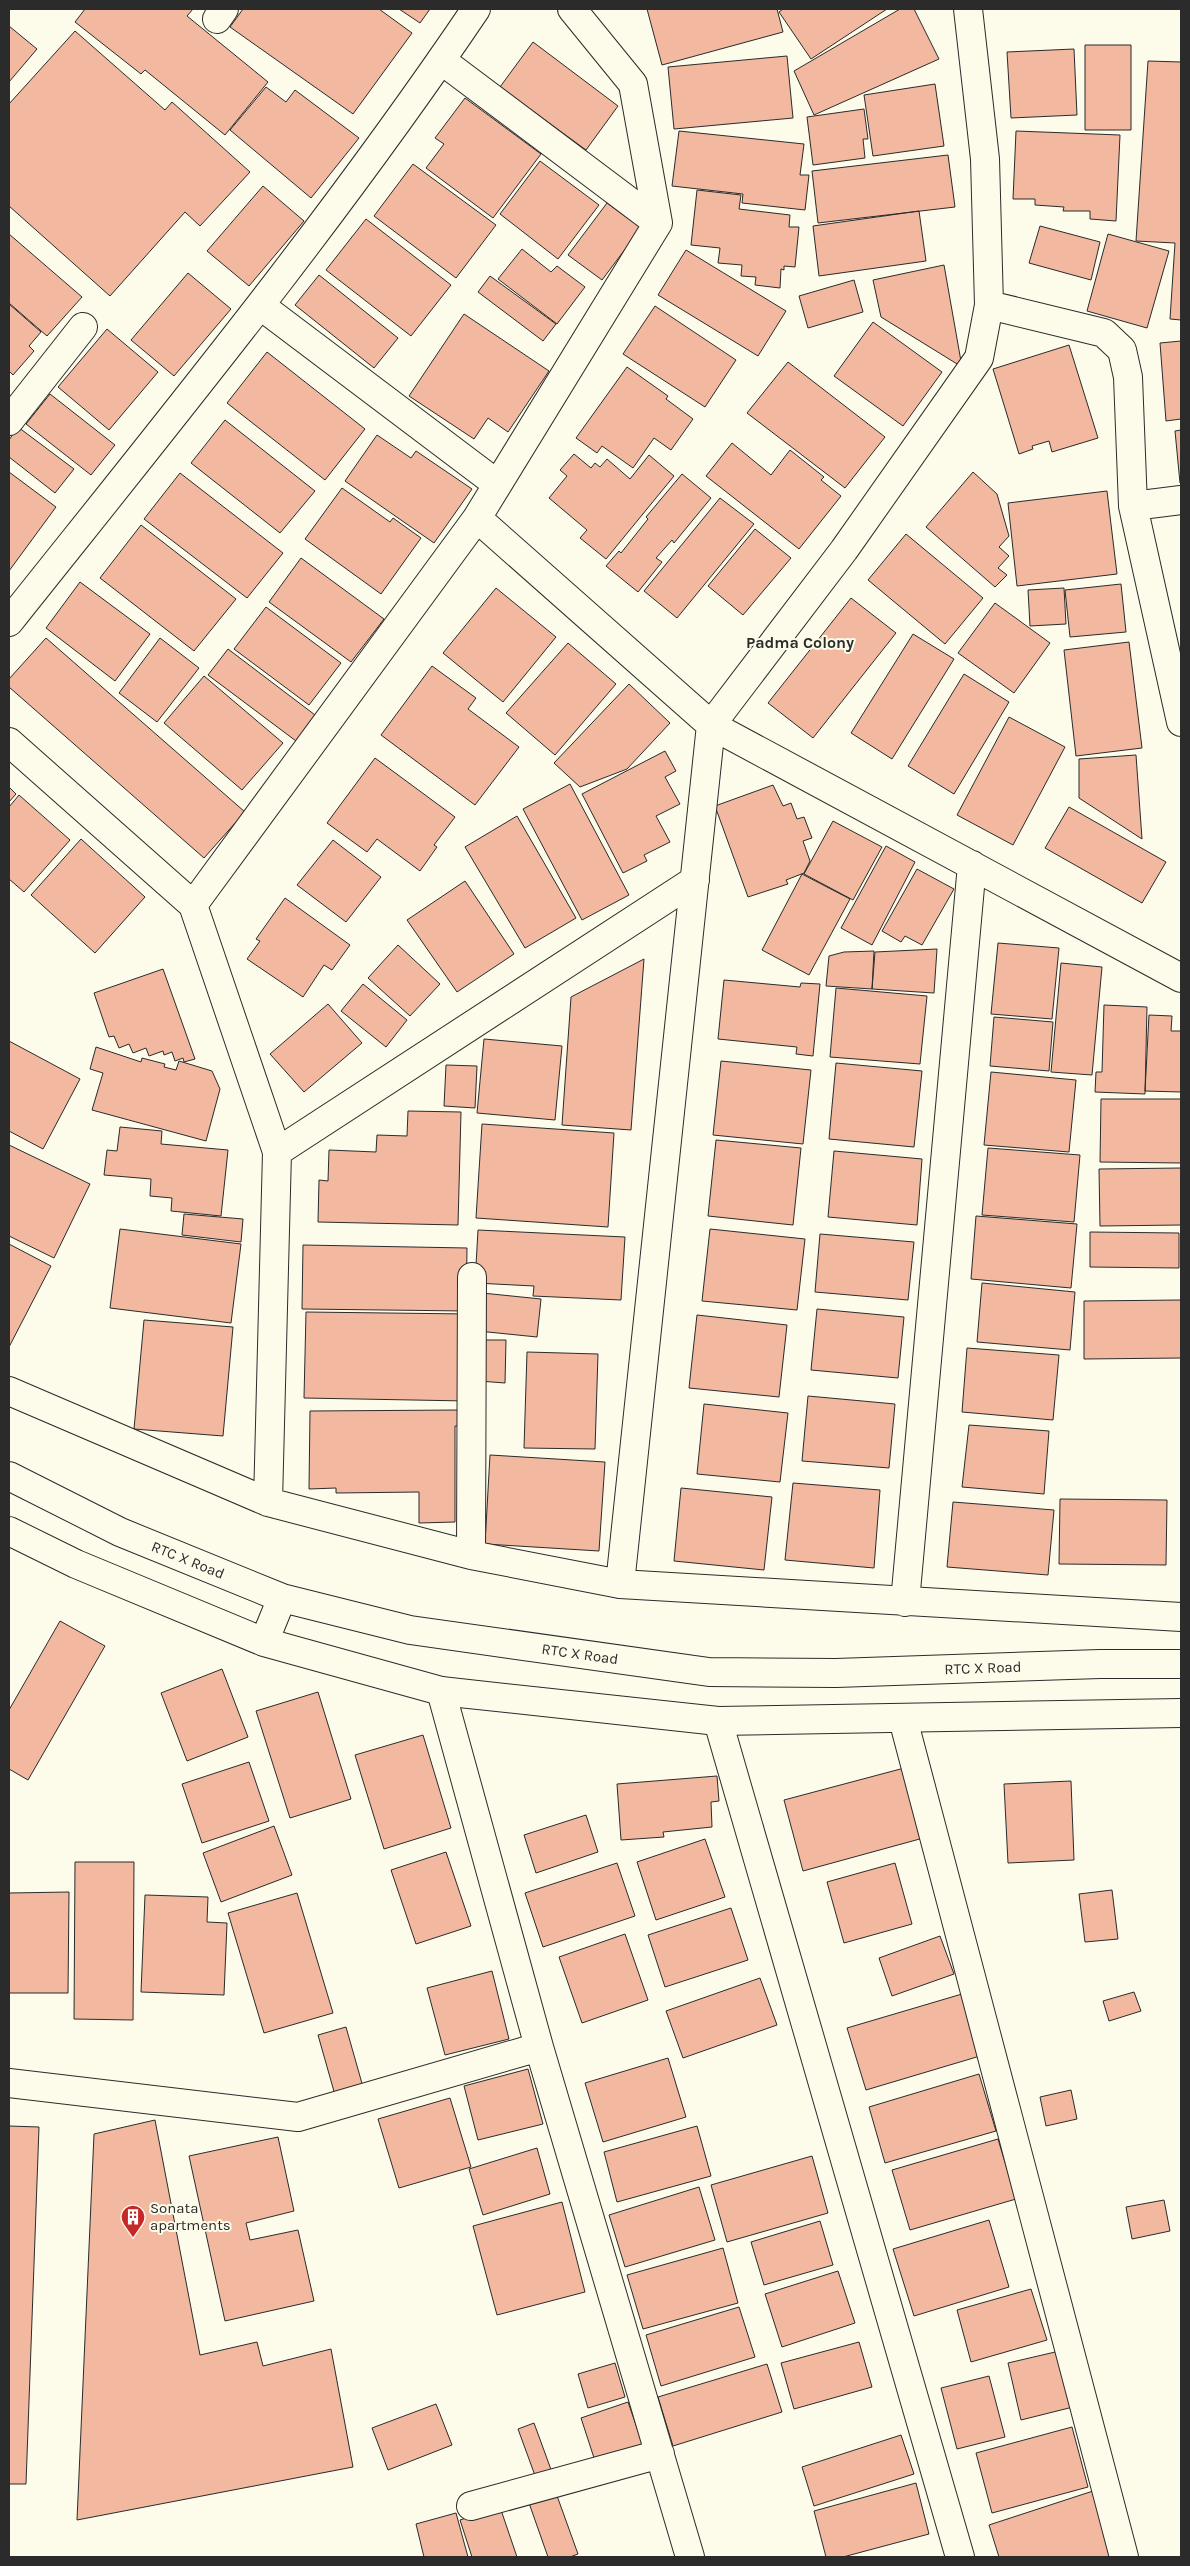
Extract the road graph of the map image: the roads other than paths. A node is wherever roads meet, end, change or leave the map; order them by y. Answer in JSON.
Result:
{"nodes":[{"id":1,"x":476,"y":9,"type":"edge"},
{"id":2,"x":572,"y":9,"type":"edge"},
{"id":3,"x":968,"y":9,"type":"edge"},
{"id":4,"x":441,"y":60,"type":"junction"},
{"id":5,"x":658,"y":223,"type":"junction"},
{"id":6,"x":989,"y":305,"type":"junction"},
{"id":7,"x":261,"y":306,"type":"junction"},
{"id":8,"x":83,"y":327,"type":"dead end"},
{"id":9,"x":9,"y":421,"type":"edge"},
{"id":10,"x":498,"y":484,"type":"junction"},
{"id":11,"x":1181,"y":500,"type":"edge"},
{"id":12,"x":1133,"y":506,"type":"junction"},
{"id":13,"x":477,"y":518,"type":"junction"},
{"id":14,"x":9,"y":622,"type":"edge"},
{"id":15,"x":1181,"y":722,"type":"edge"},
{"id":16,"x":711,"y":725,"type":"junction"},
{"id":17,"x":9,"y":742,"type":"edge"},
{"id":18,"x":972,"y":865,"type":"junction"},
{"id":19,"x":695,"y":880,"type":"junction"},
{"id":20,"x":193,"y":905,"type":"junction"},
{"id":21,"x":1181,"y":978,"type":"edge"},
{"id":22,"x":277,"y":1152,"type":"junction"},
{"id":23,"x":472,"y":1277,"type":"dead end"},
{"id":24,"x":9,"y":1391,"type":"edge"},
{"id":25,"x":9,"y":1476,"type":"edge"},
{"id":26,"x":268,"y":1502,"type":"junction"},
{"id":27,"x":9,"y":1531,"type":"edge"},
{"id":28,"x":471,"y":1555,"type":"junction"},
{"id":29,"x":620,"y":1584,"type":"junction"},
{"id":30,"x":282,"y":1598,"type":"junction"},
{"id":31,"x":905,"y":1602,"type":"junction"},
{"id":32,"x":1181,"y":1617,"type":"edge"},
{"id":33,"x":264,"y":1642,"type":"junction"},
{"id":34,"x":1181,"y":1664,"type":"edge"},
{"id":35,"x":441,"y":1691,"type":"junction"},
{"id":36,"x":1181,"y":1713,"type":"edge"},
{"id":37,"x":903,"y":1719,"type":"junction"},
{"id":38,"x":718,"y":1721,"type":"junction"},
{"id":39,"x":539,"y":2047,"type":"junction"},
{"id":40,"x":9,"y":2083,"type":"edge"},
{"id":41,"x":660,"y":2454,"type":"junction"},
{"id":42,"x":471,"y":2506,"type":"dead end"},
{"id":43,"x":690,"y":2557,"type":"edge"},
{"id":44,"x":960,"y":2557,"type":"edge"},
{"id":45,"x":1124,"y":2557,"type":"edge"}],
"edges":[{"from":1,"to":4,"type":"street"},
{"from":2,"to":5,"type":"street"},
{"from":3,"to":6,"type":"street"},
{"from":4,"to":5,"type":"street"},
{"from":4,"to":7,"type":"street"},
{"from":5,"to":10,"type":"street"},
{"from":6,"to":12,"type":"street"},
{"from":6,"to":16,"type":"street"},
{"from":7,"to":10,"type":"street"},
{"from":7,"to":14,"type":"street"},
{"from":8,"to":9,"type":"street"},
{"from":10,"to":13,"type":"street"},
{"from":11,"to":12,"type":"street"},
{"from":12,"to":15,"type":"street"},
{"from":13,"to":16,"type":"street"},
{"from":13,"to":20,"type":"street"},
{"from":16,"to":18,"type":"street"},
{"from":16,"to":19,"type":"street"},
{"from":17,"to":20,"type":"street"},
{"from":18,"to":21,"type":"street"},
{"from":18,"to":31,"type":"street"},
{"from":19,"to":22,"type":"street"},
{"from":19,"to":29,"type":"street"},
{"from":20,"to":22,"type":"street"},
{"from":22,"to":26,"type":"street"},
{"from":23,"to":28,"type":"street"},
{"from":24,"to":26,"type":"street"},
{"from":25,"to":30,"type":"street","name":"RTC X Road"},
{"from":26,"to":28,"type":"street"},
{"from":27,"to":33,"type":"street"},
{"from":28,"to":29,"type":"street"},
{"from":29,"to":31,"type":"street"},
{"from":30,"to":33,"type":"street"},
{"from":30,"to":34,"type":"street","name":"RTC X Road"},
{"from":31,"to":32,"type":"street"},
{"from":33,"to":35,"type":"street"},
{"from":35,"to":38,"type":"street"},
{"from":35,"to":39,"type":"street"},
{"from":36,"to":37,"type":"street"},
{"from":37,"to":38,"type":"street"},
{"from":37,"to":45,"type":"street"},
{"from":38,"to":44,"type":"street"},
{"from":39,"to":40,"type":"street"},
{"from":39,"to":41,"type":"street"},
{"from":41,"to":42,"type":"street"},
{"from":41,"to":43,"type":"street"}]}
